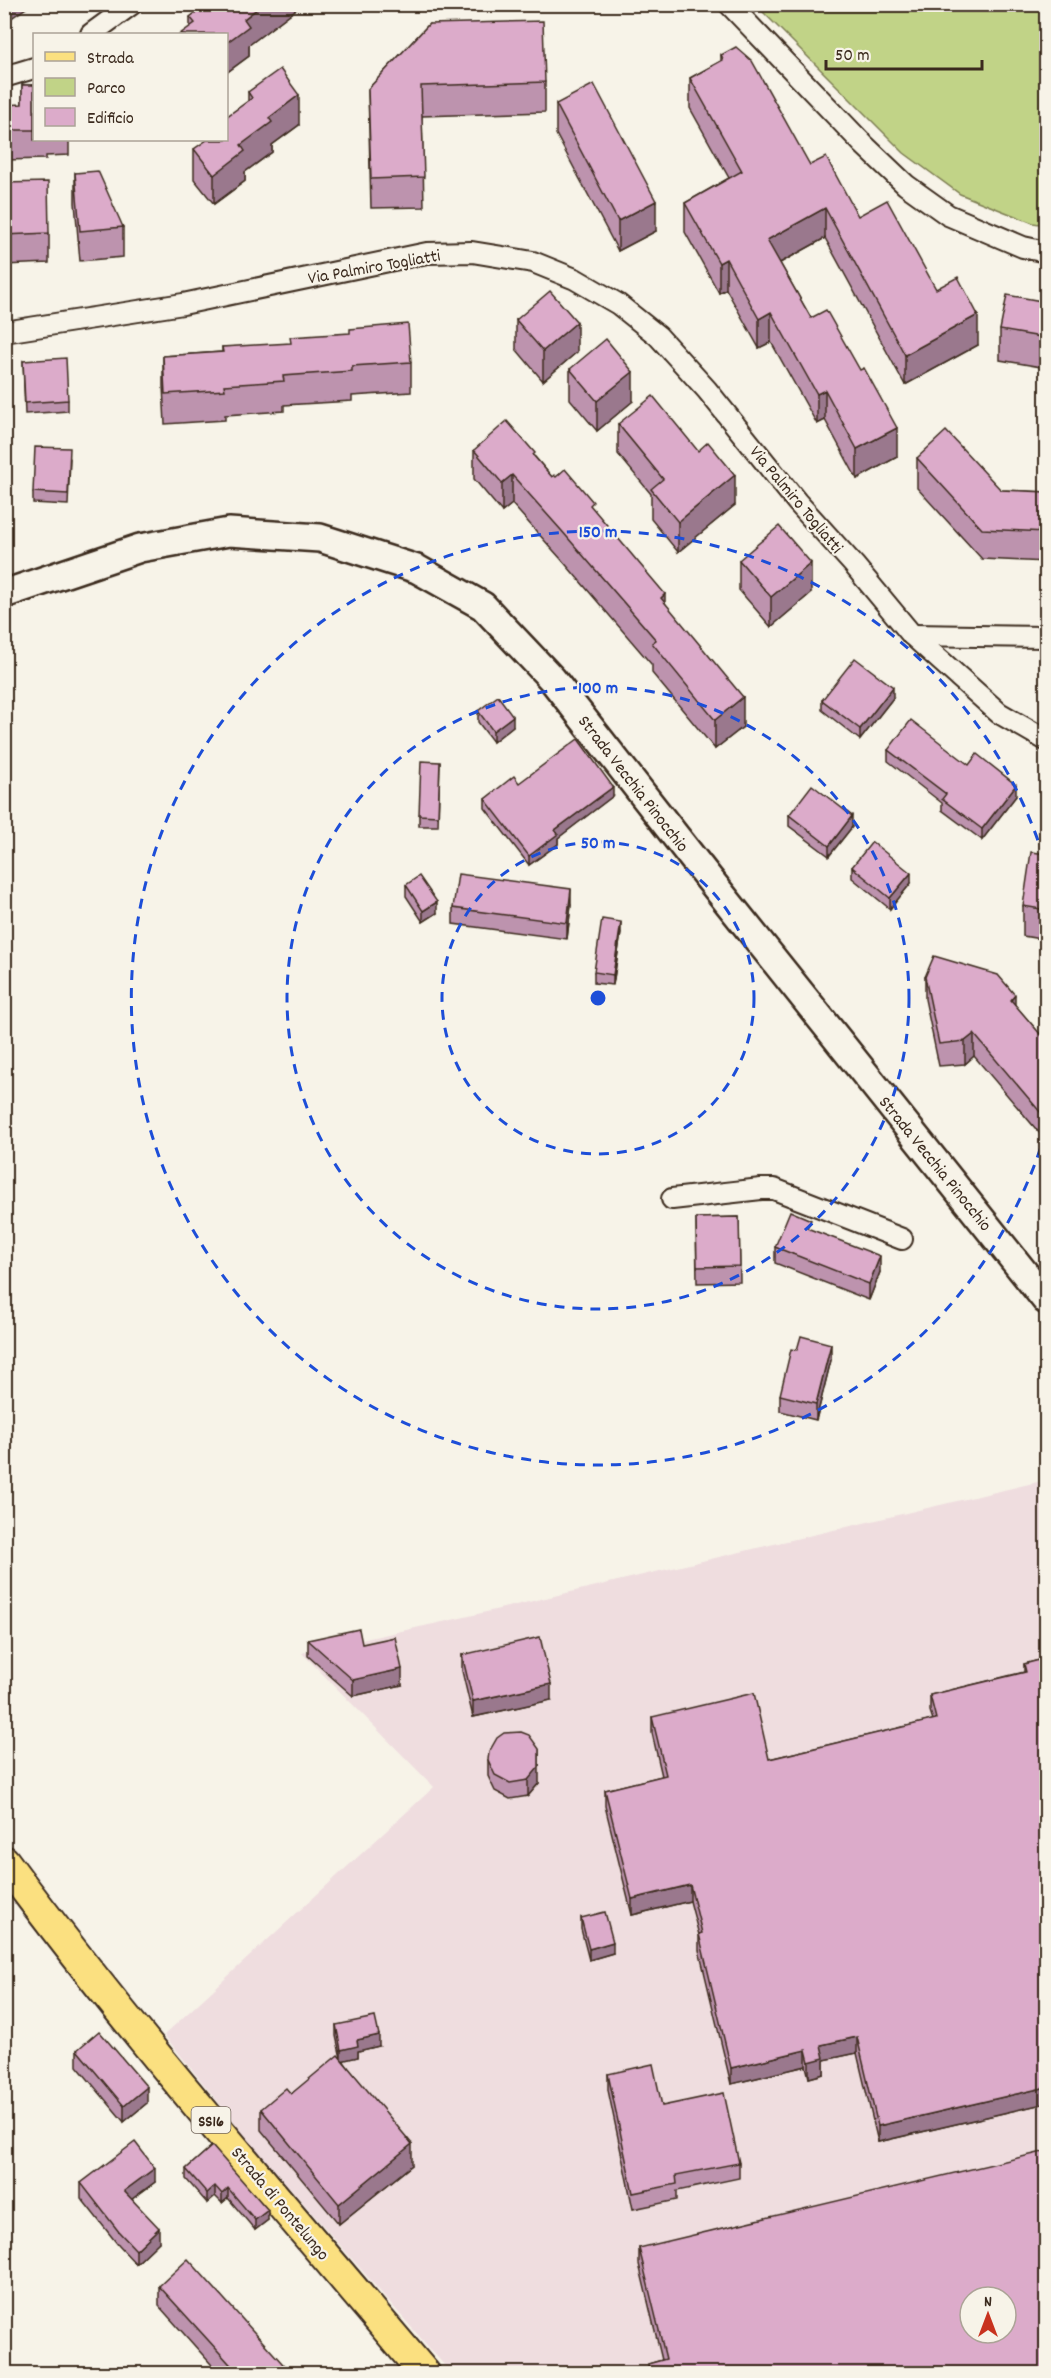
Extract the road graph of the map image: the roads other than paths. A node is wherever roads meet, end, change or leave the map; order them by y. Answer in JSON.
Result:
{"nodes":[{"id":1,"x":132,"y":4,"type":"edge"},
{"id":2,"x":729,"y":4,"type":"edge"},
{"id":3,"x":92,"y":33,"type":"edge"},
{"id":4,"x":33,"y":68,"type":"edge"},
{"id":5,"x":4,"y":78,"type":"edge"},
{"id":6,"x":1047,"y":252,"type":"edge"},
{"id":7,"x":4,"y":332,"type":"edge"},
{"id":8,"x":4,"y":594,"type":"edge"},
{"id":9,"x":912,"y":635,"type":"junction"},
{"id":10,"x":1047,"y":637,"type":"edge"},
{"id":11,"x":1047,"y":740,"type":"edge"},
{"id":12,"x":672,"y":1199,"type":"dead end"},
{"id":13,"x":902,"y":1239,"type":"dead end"},
{"id":14,"x":1047,"y":1300,"type":"edge"},
{"id":15,"x":4,"y":1861,"type":"edge"},
{"id":16,"x":425,"y":2373,"type":"edge"}],
"edges":[{"from":1,"to":3,"type":"street"},
{"from":2,"to":6,"type":"street"},
{"from":4,"to":5,"type":"street"},
{"from":7,"to":9,"type":"street","name":"Via Palmiro Togliatti"},
{"from":8,"to":14,"type":"street","name":"Strada Vecchia Pinocchio"},
{"from":9,"to":10,"type":"street"},
{"from":9,"to":11,"type":"street","name":"Via Palmiro Togliatti"},
{"from":12,"to":13,"type":"street"},
{"from":15,"to":16,"type":"main road","name":"Strada di Pontelungo","number":"SS16"}]}
